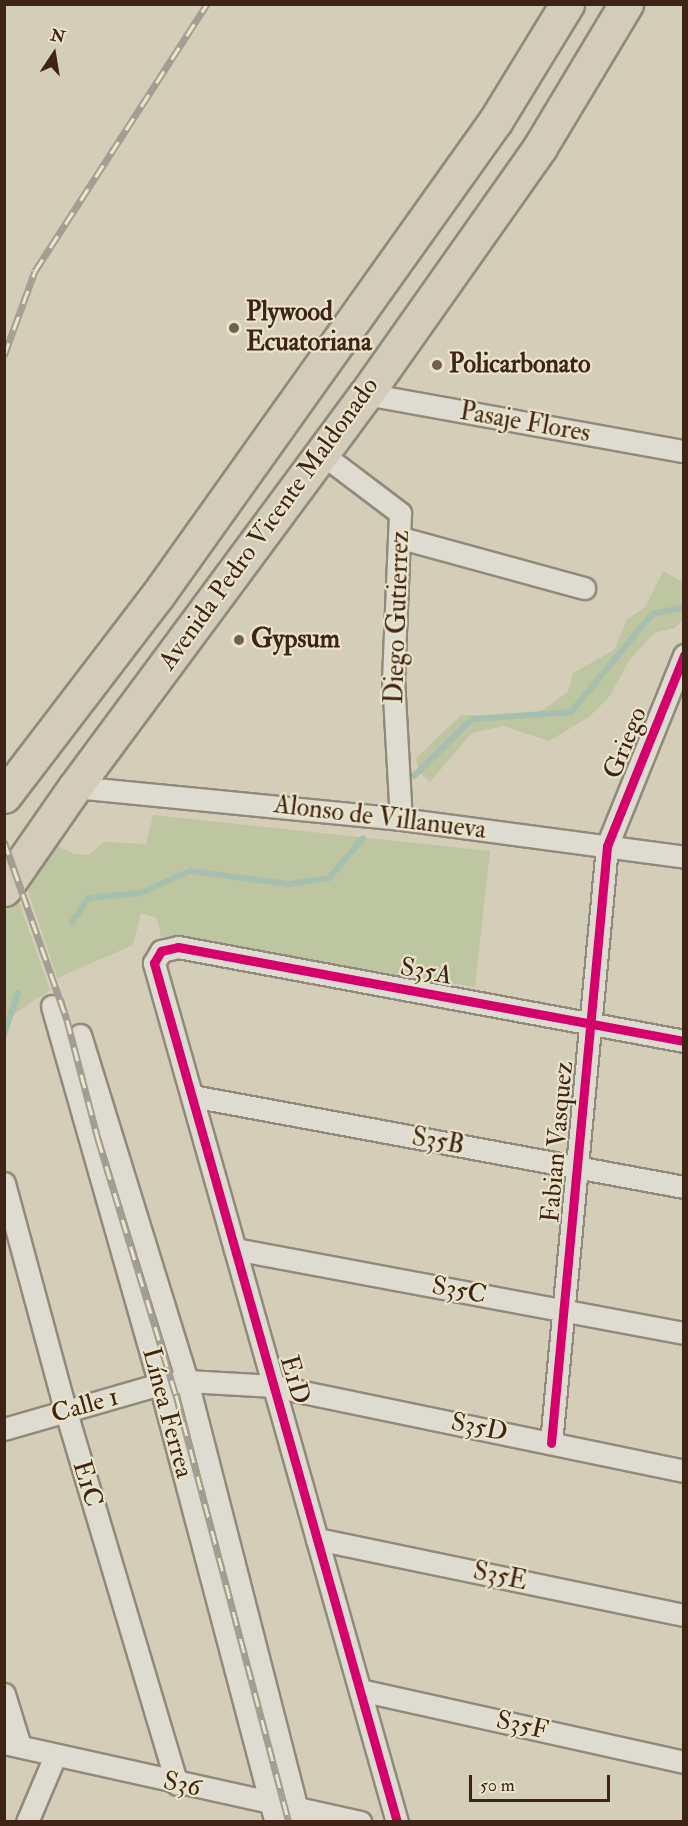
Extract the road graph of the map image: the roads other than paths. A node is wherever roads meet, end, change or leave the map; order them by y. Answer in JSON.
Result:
{"nodes":[{"id":1,"x":567,"y":4,"type":"edge"},
{"id":2,"x":626,"y":4,"type":"edge"},
{"id":3,"x":366,"y":394,"type":"junction"},
{"id":4,"x":684,"y":451,"type":"edge"},
{"id":5,"x":322,"y":454,"type":"junction"},
{"id":6,"x":401,"y":538,"type":"junction"},
{"id":7,"x":584,"y":588,"type":"dead end"},
{"id":8,"x":684,"y":655,"type":"edge"},
{"id":9,"x":75,"y":787,"type":"junction"},
{"id":10,"x":4,"y":796,"type":"edge"},
{"id":11,"x":401,"y":819,"type":"junction"},
{"id":12,"x":607,"y":846,"type":"junction"},
{"id":13,"x":684,"y":857,"type":"edge"},
{"id":14,"x":4,"y":889,"type":"edge"},
{"id":15,"x":160,"y":951,"type":"joint"},
{"id":16,"x":52,"y":1006,"type":"dead end"},
{"id":17,"x":590,"y":1024,"type":"junction"},
{"id":18,"x":80,"y":1035,"type":"dead end"},
{"id":19,"x":684,"y":1041,"type":"edge"},
{"id":20,"x":192,"y":1096,"type":"junction"},
{"id":21,"x":577,"y":1168,"type":"junction"},
{"id":22,"x":4,"y":1183,"type":"edge"},
{"id":23,"x":684,"y":1187,"type":"edge"},
{"id":24,"x":235,"y":1249,"type":"junction"},
{"id":25,"x":563,"y":1310,"type":"junction"},
{"id":26,"x":684,"y":1333,"type":"edge"},
{"id":27,"x":187,"y":1381,"type":"junction"},
{"id":28,"x":160,"y":1384,"type":"junction"},
{"id":29,"x":274,"y":1386,"type":"junction"},
{"id":30,"x":66,"y":1412,"type":"junction"},
{"id":31,"x":4,"y":1429,"type":"edge"},
{"id":32,"x":551,"y":1443,"type":"junction"},
{"id":33,"x":684,"y":1471,"type":"edge"},
{"id":34,"x":317,"y":1539,"type":"junction"},
{"id":35,"x":684,"y":1615,"type":"edge"},
{"id":36,"x":360,"y":1690,"type":"junction"},
{"id":37,"x":4,"y":1694,"type":"edge"},
{"id":38,"x":12,"y":1744,"type":"edge"},
{"id":39,"x":55,"y":1756,"type":"junction"},
{"id":40,"x":684,"y":1762,"type":"edge"},
{"id":41,"x":177,"y":1784,"type":"junction"},
{"id":42,"x":274,"y":1813,"type":"edge"},
{"id":43,"x":298,"y":1815,"type":"edge"},
{"id":44,"x":27,"y":1821,"type":"edge"},
{"id":45,"x":324,"y":1821,"type":"edge"},
{"id":46,"x":360,"y":1821,"type":"edge"},
{"id":47,"x":397,"y":1821,"type":"edge"}],
"edges":[{"from":1,"to":10,"type":"main road","name":"Avenida Pedro Vicente Maldonado"},
{"from":2,"to":3,"type":"main road","name":"Avenida Pedro Vicente Maldonado"},
{"from":3,"to":4,"type":"street","name":"Pasaje Flores"},
{"from":3,"to":5,"type":"main road","name":"Avenida Pedro Vicente Maldonado"},
{"from":5,"to":6,"type":"street","name":"Diego Gutierrez"},
{"from":5,"to":9,"type":"main road","name":"Avenida Pedro Vicente Maldonado"},
{"from":6,"to":7,"type":"street"},
{"from":6,"to":11,"type":"street","name":"Diego Gutierrez"},
{"from":8,"to":12,"type":"street","name":"Griego"},
{"from":9,"to":11,"type":"street","name":"Alonso de Villanueva"},
{"from":9,"to":14,"type":"main road","name":"Avenida Pedro Vicente Maldonado"},
{"from":11,"to":12,"type":"street","name":"Alonso de Villanueva"},
{"from":12,"to":13,"type":"street","name":"Alonso de Villanueva"},
{"from":12,"to":17,"type":"street","name":"Fabian Vasquez"},
{"from":15,"to":17,"type":"street","name":"S35A"},
{"from":15,"to":20,"type":"street","name":"E1D"},
{"from":16,"to":28,"type":"street","name":"Línea Ferrea"},
{"from":17,"to":19,"type":"street","name":"S35A"},
{"from":17,"to":21,"type":"street","name":"Fabian Vasquez"},
{"from":18,"to":27,"type":"street","name":"Línea Ferrea"},
{"from":20,"to":21,"type":"street","name":"S35B"},
{"from":20,"to":24,"type":"street","name":"E1D"},
{"from":21,"to":23,"type":"street","name":"S35B"},
{"from":21,"to":25,"type":"street","name":"Fabian Vasquez"},
{"from":22,"to":30,"type":"street","name":"E1C"},
{"from":24,"to":25,"type":"street","name":"S35C"},
{"from":24,"to":29,"type":"street","name":"E1D"},
{"from":25,"to":26,"type":"street","name":"S35C"},
{"from":25,"to":32,"type":"street","name":"Fabian Vasquez"},
{"from":27,"to":28,"type":"street","name":"Calle 1"},
{"from":27,"to":29,"type":"street","name":"Calle 1"},
{"from":27,"to":43,"type":"street","name":"Línea Ferrea"},
{"from":28,"to":30,"type":"street","name":"Calle 1"},
{"from":28,"to":42,"type":"street","name":"Línea Ferrea"},
{"from":29,"to":32,"type":"street","name":"S35D"},
{"from":29,"to":34,"type":"street","name":"E1D"},
{"from":30,"to":31,"type":"street","name":"Calle 1"},
{"from":30,"to":41,"type":"street","name":"E1C"},
{"from":32,"to":33,"type":"street","name":"S35D"},
{"from":34,"to":35,"type":"street","name":"S35E"},
{"from":34,"to":36,"type":"street","name":"E1D"},
{"from":36,"to":40,"type":"street","name":"S35F"},
{"from":36,"to":47,"type":"street","name":"E1D"},
{"from":37,"to":38,"type":"street"},
{"from":38,"to":39,"type":"street","name":"S36"},
{"from":39,"to":41,"type":"street","name":"S36"},
{"from":39,"to":44,"type":"street"},
{"from":41,"to":42,"type":"street","name":"S36"},
{"from":42,"to":43,"type":"street","name":"S36"},
{"from":43,"to":45,"type":"street"},
{"from":43,"to":46,"type":"street","name":"S36"}]}
